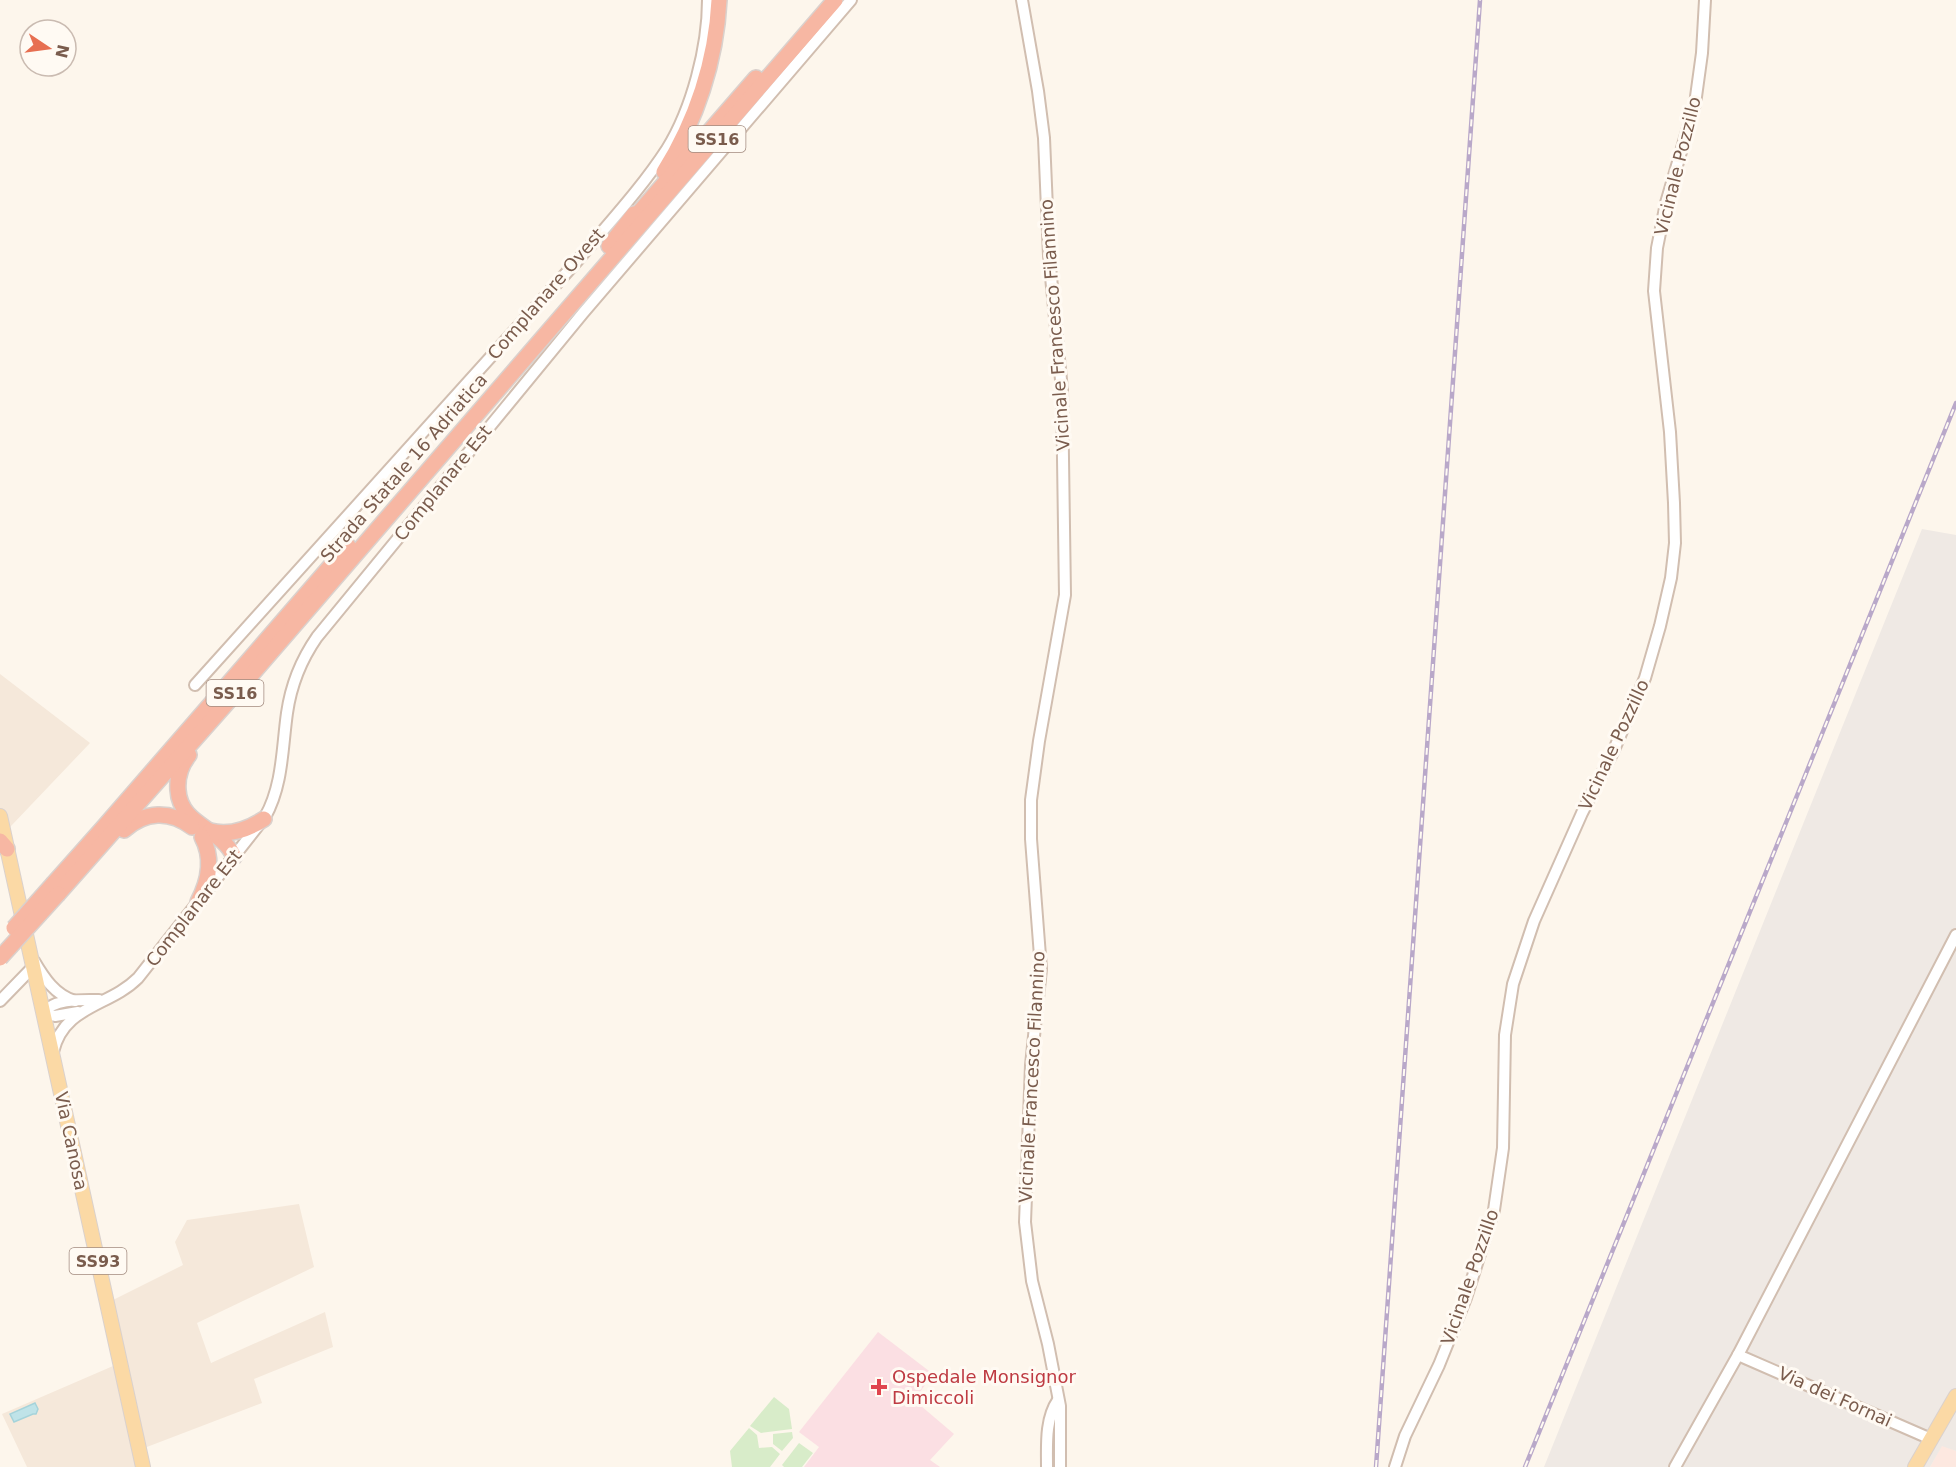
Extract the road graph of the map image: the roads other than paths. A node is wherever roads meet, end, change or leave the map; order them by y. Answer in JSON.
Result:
{"nodes":[{"id":1,"x":708,"y":0,"type":"edge"},
{"id":2,"x":719,"y":0,"type":"edge"},
{"id":3,"x":822,"y":0,"type":"edge"},
{"id":4,"x":835,"y":0,"type":"edge"},
{"id":5,"x":851,"y":0,"type":"edge"},
{"id":6,"x":1022,"y":0,"type":"edge"},
{"id":7,"x":1705,"y":0,"type":"edge"},
{"id":8,"x":609,"y":246,"type":"junction"},
{"id":9,"x":409,"y":484,"type":"junction"},
{"id":10,"x":251,"y":674,"type":"junction"},
{"id":11,"x":195,"y":685,"type":"dead end"},
{"id":12,"x":0,"y":816,"type":"edge"},
{"id":13,"x":264,"y":819,"type":"junction"},
{"id":14,"x":204,"y":834,"type":"junction"},
{"id":15,"x":4,"y":845,"type":"edge"},
{"id":16,"x":234,"y":857,"type":"junction"},
{"id":17,"x":80,"y":870,"type":"junction"},
{"id":18,"x":56,"y":889,"type":"junction"},
{"id":19,"x":198,"y":902,"type":"junction"},
{"id":20,"x":1956,"y":935,"type":"edge"},
{"id":21,"x":0,"y":943,"type":"edge"},
{"id":22,"x":0,"y":958,"type":"edge"},
{"id":23,"x":32,"y":962,"type":"junction"},
{"id":24,"x":106,"y":999,"type":"junction"},
{"id":25,"x":0,"y":1001,"type":"edge"},
{"id":26,"x":76,"y":1001,"type":"junction"},
{"id":27,"x":82,"y":1011,"type":"junction"},
{"id":28,"x":43,"y":1013,"type":"junction"},
{"id":29,"x":52,"y":1055,"type":"junction"},
{"id":30,"x":1738,"y":1355,"type":"junction"},
{"id":31,"x":1956,"y":1396,"type":"edge"},
{"id":32,"x":1058,"y":1400,"type":"junction"},
{"id":33,"x":1931,"y":1440,"type":"junction"},
{"id":34,"x":143,"y":1467,"type":"edge"},
{"id":35,"x":1047,"y":1467,"type":"edge"},
{"id":36,"x":1060,"y":1467,"type":"edge"},
{"id":37,"x":1395,"y":1467,"type":"edge"},
{"id":38,"x":1676,"y":1467,"type":"edge"},
{"id":39,"x":1915,"y":1467,"type":"edge"}],
"edges":[{"from":1,"to":11,"type":"street","name":"Complanare Ovest"},
{"from":2,"to":8,"type":"highway","number":"SS16"},
{"from":3,"to":8,"type":"highway","name":"Strada Statale 16 Adriatica","number":"SS16"},
{"from":4,"to":9,"type":"highway","name":"Strada Statale 16 Adriatica","number":"SS16"},
{"from":5,"to":13,"type":"street","name":"Complanare Est"},
{"from":6,"to":32,"type":"street","name":"Vicinale Francesco Filannino"},
{"from":7,"to":37,"type":"street","name":"Vicinale Pozzillo"},
{"from":8,"to":9,"type":"highway","name":"Strada Statale 16 Adriatica","number":"SS16"},
{"from":9,"to":10,"type":"highway","name":"Strada Statale 16 Adriatica","number":"SS16"},
{"from":9,"to":18,"type":"highway","name":"Strada Statale 16 Adriatica","number":"SS16"},
{"from":10,"to":14,"type":"highway","number":"SS16"},
{"from":10,"to":17,"type":"highway","name":"Strada Statale 16 Adriatica","number":"SS16"},
{"from":12,"to":15,"type":"main road","name":"Via Canosa","number":"SS93"},
{"from":13,"to":14,"type":"highway"},
{"from":13,"to":16,"type":"street","name":"Complanare Est"},
{"from":14,"to":16,"type":"highway","number":"SS16"},
{"from":14,"to":17,"type":"highway","number":"SS16"},
{"from":14,"to":19,"type":"highway"},
{"from":15,"to":23,"type":"main road","name":"Via Canosa","number":"SS93"},
{"from":16,"to":19,"type":"street","name":"Complanare Est"},
{"from":17,"to":18,"type":"highway","name":"Strada Statale 16 Adriatica","number":"SS16"},
{"from":18,"to":21,"type":"highway","name":"Strada Statale 16 Adriatica","number":"SS16","bridge":true},
{"from":18,"to":22,"type":"highway","name":"Strada Statale 16 Adriatica","number":"SS16","bridge":true},
{"from":19,"to":24,"type":"street","name":"Complanare Est"},
{"from":20,"to":30,"type":"street"},
{"from":23,"to":25,"type":"street"},
{"from":23,"to":26,"type":"street"},
{"from":23,"to":28,"type":"main road","name":"Via Canosa","number":"SS93"},
{"from":24,"to":26,"type":"street","name":"Complanare Est"},
{"from":24,"to":27,"type":"street","name":"Complanare Est"},
{"from":26,"to":28,"type":"street","name":"Complanare Est"},
{"from":27,"to":28,"type":"street","name":"Complanare Est"},
{"from":27,"to":29,"type":"street","name":"Complanare Est"},
{"from":28,"to":29,"type":"main road","name":"Via Canosa","number":"SS93"},
{"from":29,"to":34,"type":"main road","name":"Via Canosa","number":"SS93"},
{"from":30,"to":33,"type":"street","name":"Via dei Fornai"},
{"from":30,"to":38,"type":"street"},
{"from":31,"to":33,"type":"main road"},
{"from":32,"to":35,"type":"street"},
{"from":32,"to":36,"type":"street","name":"Vicinale Francesco Filannino"},
{"from":33,"to":39,"type":"main road"}]}
